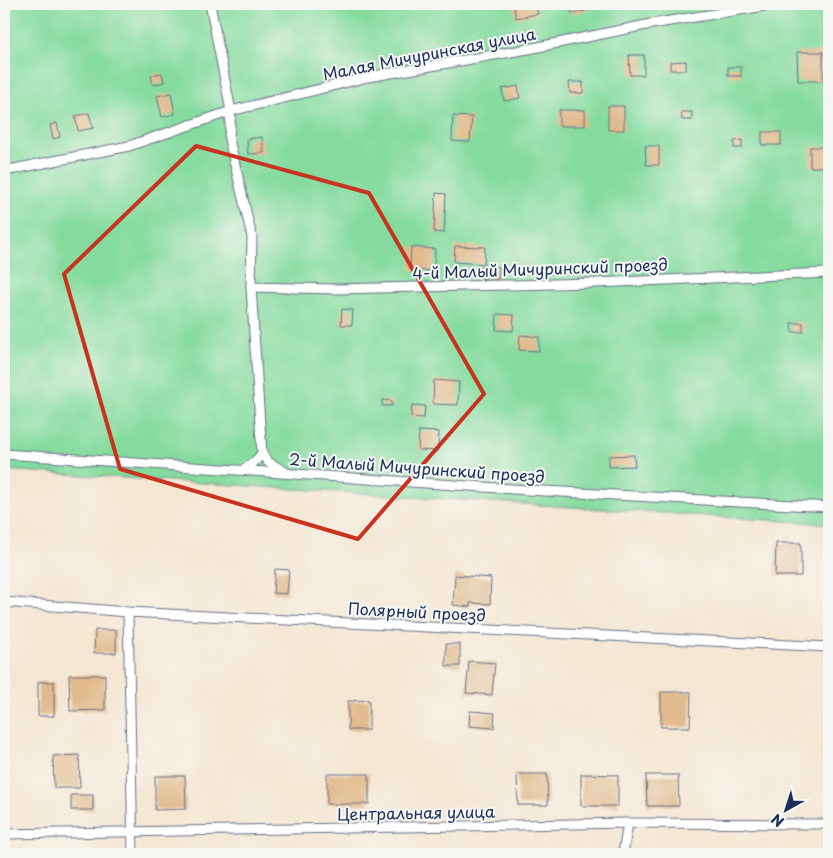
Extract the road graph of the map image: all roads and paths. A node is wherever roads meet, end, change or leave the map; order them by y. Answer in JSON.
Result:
{"nodes":[{"id":1,"x":210,"y":4,"type":"edge"},
{"id":2,"x":778,"y":4,"type":"edge"},
{"id":3,"x":231,"y":111,"type":"junction"},
{"id":4,"x":4,"y":171,"type":"edge"},
{"id":5,"x":829,"y":273,"type":"edge"},
{"id":6,"x":251,"y":287,"type":"junction"},
{"id":7,"x":4,"y":454,"type":"edge"},
{"id":8,"x":262,"y":454,"type":"junction"},
{"id":9,"x":243,"y":470,"type":"junction"},
{"id":10,"x":290,"y":474,"type":"junction"},
{"id":11,"x":829,"y":507,"type":"edge"},
{"id":12,"x":4,"y":602,"type":"edge"},
{"id":13,"x":128,"y":612,"type":"junction"},
{"id":14,"x":829,"y":647,"type":"edge"},
{"id":15,"x":628,"y":823,"type":"junction"},
{"id":16,"x":829,"y":824,"type":"edge"},
{"id":17,"x":133,"y":832,"type":"junction"},
{"id":18,"x":4,"y":834,"type":"edge"},
{"id":19,"x":133,"y":854,"type":"edge"},
{"id":20,"x":623,"y":854,"type":"edge"}],
"edges":[{"from":1,"to":3,"type":"lane"},
{"from":2,"to":3,"type":"lane","name":"Малая Мичуринская улица"},
{"from":3,"to":4,"type":"lane","name":"Малая Мичуринская улица"},
{"from":3,"to":6,"type":"lane"},
{"from":5,"to":6,"type":"lane","name":"4-й Малый Мичуринский проезд"},
{"from":6,"to":8,"type":"lane"},
{"from":7,"to":9,"type":"lane","name":"2-й Малый Мичуринский проезд"},
{"from":8,"to":9,"type":"lane"},
{"from":8,"to":10,"type":"lane"},
{"from":9,"to":10,"type":"lane","name":"2-й Малый Мичуринский проезд"},
{"from":10,"to":11,"type":"lane","name":"2-й Малый Мичуринский проезд"},
{"from":12,"to":13,"type":"lane","name":"Полярный проезд"},
{"from":13,"to":14,"type":"lane","name":"Полярный проезд"},
{"from":13,"to":17,"type":"lane"},
{"from":15,"to":16,"type":"lane","name":"Центральная улица"},
{"from":15,"to":17,"type":"lane","name":"Центральная улица"},
{"from":15,"to":20,"type":"lane"},
{"from":17,"to":18,"type":"lane","name":"Центральная улица"},
{"from":17,"to":19,"type":"lane"}]}
